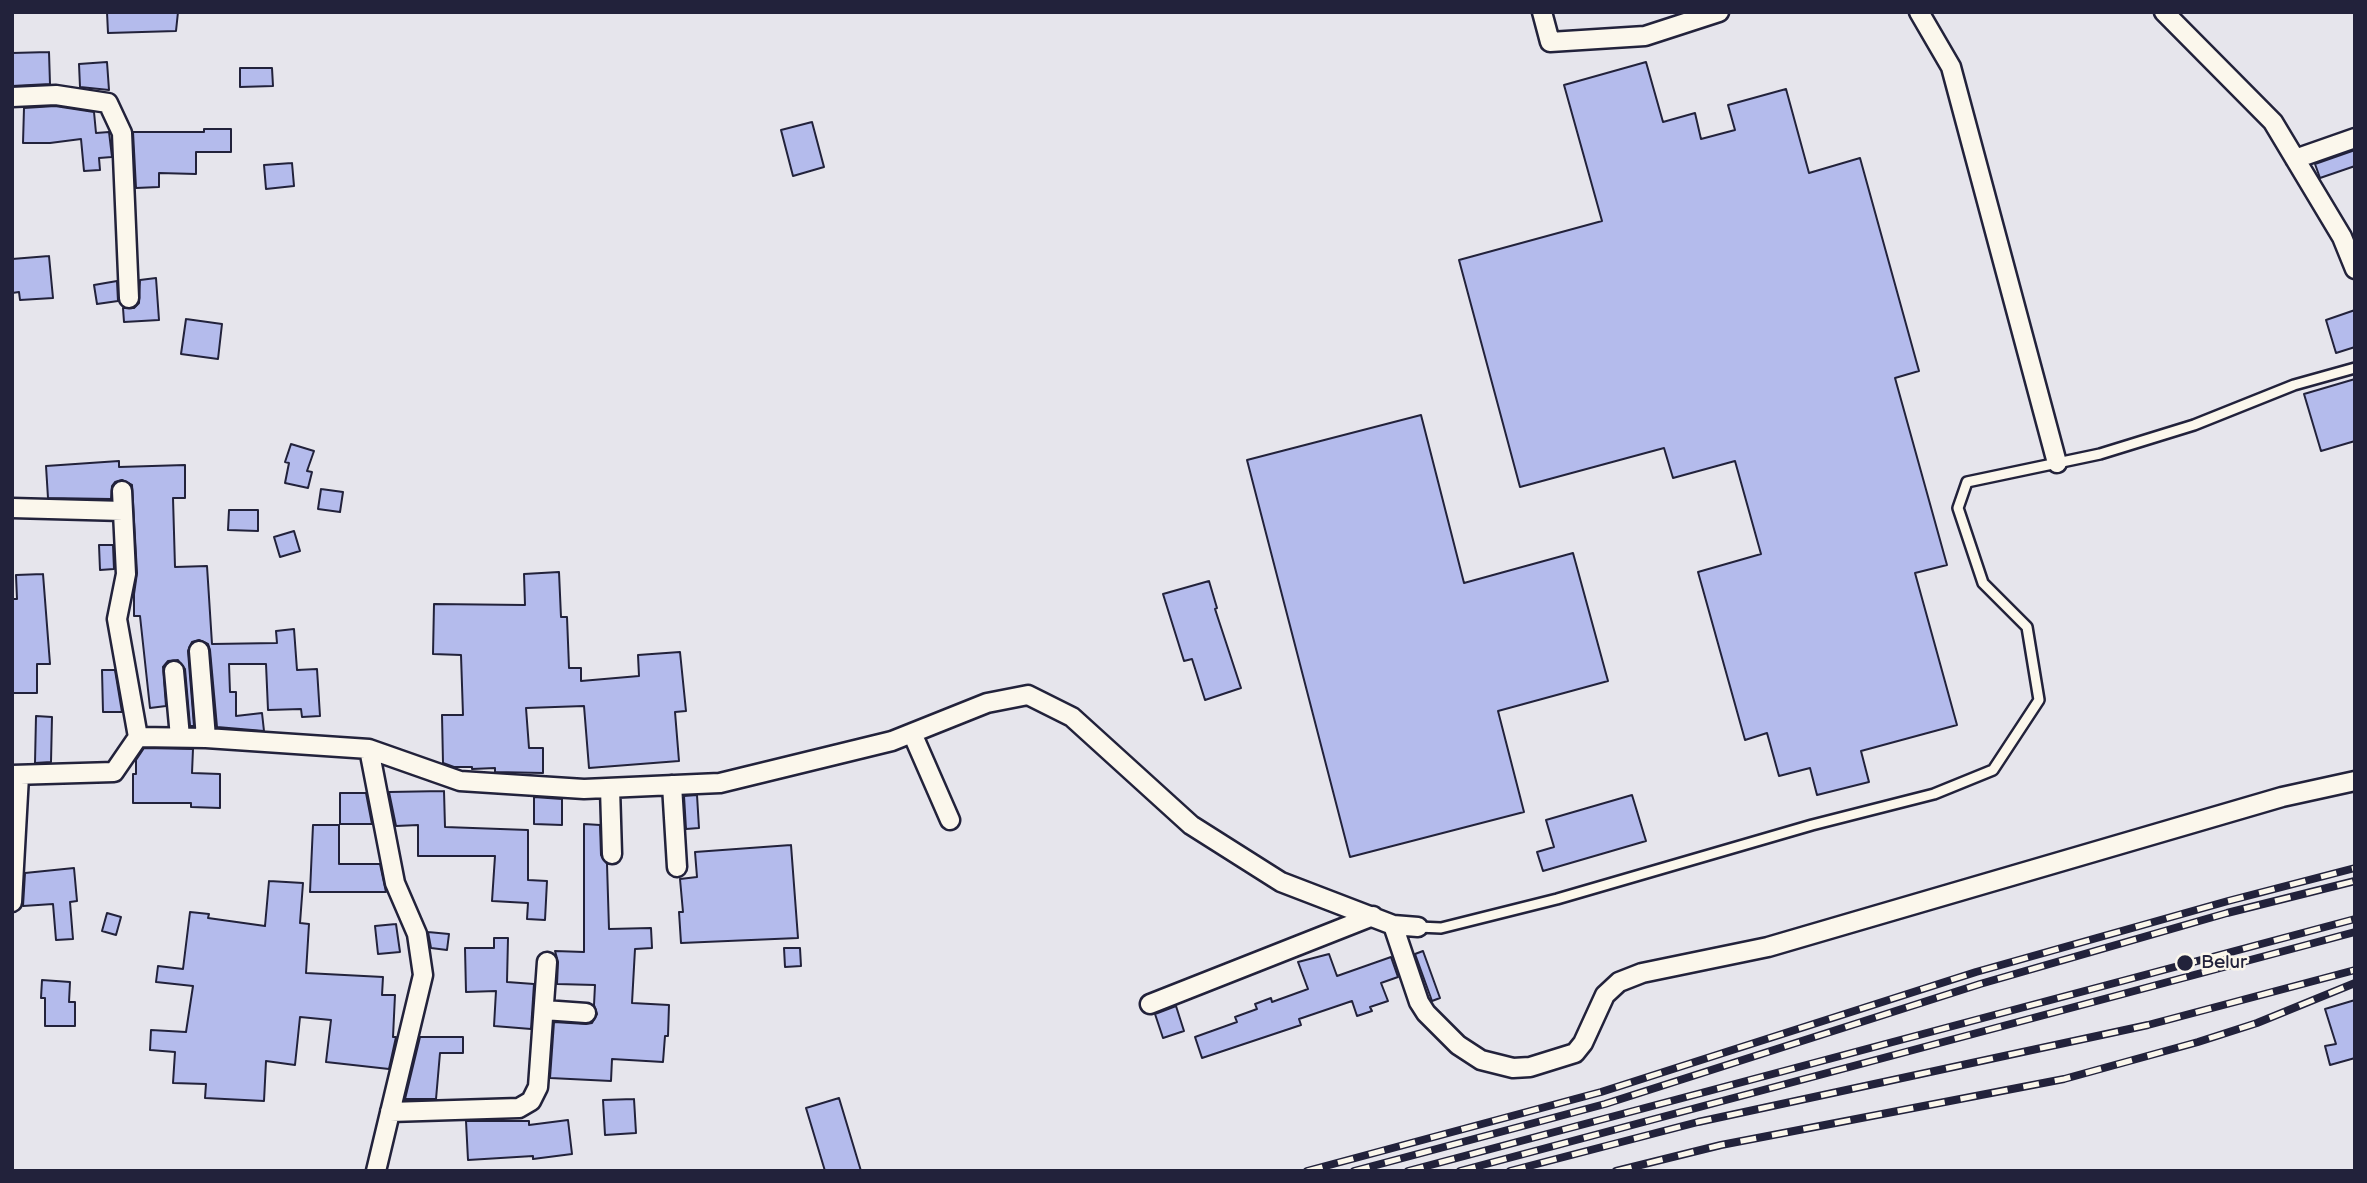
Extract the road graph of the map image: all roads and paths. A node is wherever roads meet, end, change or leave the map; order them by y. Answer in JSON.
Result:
{"nodes":[{"id":1,"x":1542,"y":12,"type":"edge"},
{"id":2,"x":1719,"y":12,"type":"edge"},
{"id":3,"x":1919,"y":12,"type":"edge"},
{"id":4,"x":2164,"y":12,"type":"edge"},
{"id":5,"x":12,"y":97,"type":"edge"},
{"id":6,"x":2355,"y":138,"type":"edge"},
{"id":7,"x":2295,"y":159,"type":"junction"},
{"id":8,"x":2355,"y":269,"type":"edge"},
{"id":9,"x":129,"y":298,"type":"dead end"},
{"id":10,"x":2355,"y":368,"type":"edge"},
{"id":11,"x":2057,"y":463,"type":"junction"},
{"id":12,"x":122,"y":491,"type":"dead end"},
{"id":13,"x":12,"y":508,"type":"edge"},
{"id":14,"x":123,"y":511,"type":"junction"},
{"id":15,"x":199,"y":651,"type":"dead end"},
{"id":16,"x":174,"y":671,"type":"dead end"},
{"id":17,"x":912,"y":733,"type":"junction"},
{"id":18,"x":138,"y":737,"type":"junction"},
{"id":19,"x":180,"y":737,"type":"junction"},
{"id":20,"x":206,"y":738,"type":"junction"},
{"id":21,"x":369,"y":750,"type":"junction"},
{"id":22,"x":15,"y":776,"type":"edge"},
{"id":23,"x":2355,"y":781,"type":"edge"},
{"id":24,"x":672,"y":785,"type":"junction"},
{"id":25,"x":610,"y":788,"type":"junction"},
{"id":26,"x":950,"y":820,"type":"dead end"},
{"id":27,"x":612,"y":854,"type":"dead end"},
{"id":28,"x":677,"y":867,"type":"dead end"},
{"id":29,"x":12,"y":902,"type":"edge"},
{"id":30,"x":1373,"y":916,"type":"junction"},
{"id":31,"x":1394,"y":925,"type":"junction"},
{"id":32,"x":1418,"y":927,"type":"joint"},
{"id":33,"x":547,"y":962,"type":"dead end"},
{"id":34,"x":1150,"y":1004,"type":"dead end"},
{"id":35,"x":544,"y":1010,"type":"junction"},
{"id":36,"x":586,"y":1013,"type":"dead end"},
{"id":37,"x":390,"y":1112,"type":"junction"},
{"id":38,"x":376,"y":1171,"type":"edge"}],
"edges":[{"from":1,"to":2,"type":"street"},
{"from":3,"to":11,"type":"street"},
{"from":4,"to":7,"type":"street"},
{"from":5,"to":9,"type":"street"},
{"from":6,"to":7,"type":"street"},
{"from":7,"to":8,"type":"street"},
{"from":10,"to":11,"type":"lane"},
{"from":11,"to":32,"type":"lane"},
{"from":12,"to":14,"type":"street"},
{"from":13,"to":14,"type":"street"},
{"from":14,"to":18,"type":"street"},
{"from":15,"to":20,"type":"street"},
{"from":16,"to":19,"type":"street"},
{"from":17,"to":24,"type":"street"},
{"from":17,"to":26,"type":"street"},
{"from":17,"to":30,"type":"street"},
{"from":18,"to":19,"type":"street"},
{"from":18,"to":22,"type":"street"},
{"from":19,"to":20,"type":"street"},
{"from":20,"to":21,"type":"street"},
{"from":21,"to":25,"type":"street"},
{"from":21,"to":37,"type":"street"},
{"from":22,"to":29,"type":"street"},
{"from":23,"to":31,"type":"street"},
{"from":24,"to":25,"type":"street"},
{"from":24,"to":28,"type":"street"},
{"from":25,"to":27,"type":"street"},
{"from":30,"to":31,"type":"street"},
{"from":30,"to":34,"type":"street"},
{"from":31,"to":32,"type":"street"},
{"from":33,"to":35,"type":"street"},
{"from":35,"to":36,"type":"street"},
{"from":35,"to":37,"type":"street"},
{"from":37,"to":38,"type":"street"}]}
